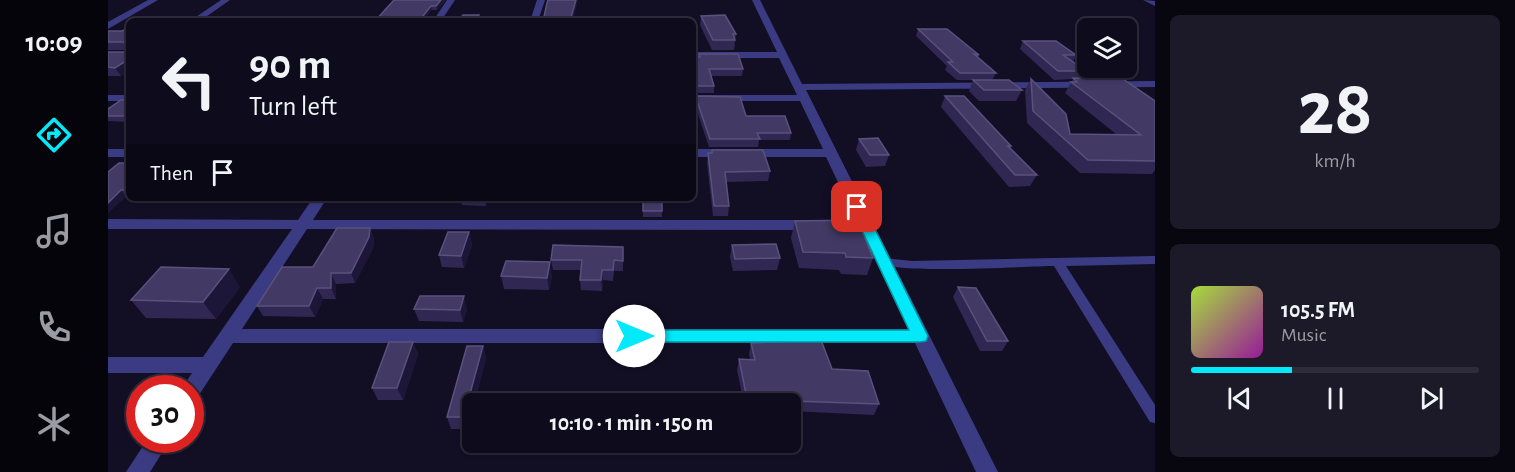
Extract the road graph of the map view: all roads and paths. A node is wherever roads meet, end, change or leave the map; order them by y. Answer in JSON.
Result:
{"nodes":[{"id":1,"x":154,"y":0,"type":"edge"},
{"id":2,"x":226,"y":0,"type":"edge"},
{"id":3,"x":451,"y":0,"type":"edge"},
{"id":4,"x":541,"y":0,"type":"edge"},
{"id":5,"x":756,"y":0,"type":"edge"},
{"id":6,"x":1148,"y":0,"type":"edge"},
{"id":7,"x":1155,"y":4,"type":"edge"},
{"id":8,"x":199,"y":18,"type":"edge"},
{"id":9,"x":439,"y":18,"type":"edge"},
{"id":10,"x":535,"y":18,"type":"edge"},
{"id":11,"x":108,"y":26,"type":"edge"},
{"id":12,"x":696,"y":55,"type":"edge"},
{"id":13,"x":783,"y":55,"type":"junction"},
{"id":14,"x":1155,"y":84,"type":"edge"},
{"id":15,"x":801,"y":92,"type":"junction"},
{"id":16,"x":108,"y":98,"type":"edge"},
{"id":17,"x":126,"y":98,"type":"edge"},
{"id":18,"x":696,"y":98,"type":"edge"},
{"id":19,"x":108,"y":153,"type":"edge"},
{"id":20,"x":126,"y":153,"type":"edge"},
{"id":21,"x":696,"y":153,"type":"edge"},
{"id":22,"x":831,"y":153,"type":"junction"},
{"id":23,"x":318,"y":201,"type":"edge"},
{"id":24,"x":108,"y":225,"type":"edge"},
{"id":25,"x":302,"y":225,"type":"junction"},
{"id":26,"x":831,"y":225,"type":"edge"},
{"id":27,"x":1155,"y":260,"type":"edge"},
{"id":28,"x":1056,"y":261,"type":"junction"},
{"id":29,"x":884,"y":262,"type":"junction"},
{"id":30,"x":228,"y":336,"type":"junction"},
{"id":31,"x":920,"y":336,"type":"junction"},
{"id":32,"x":108,"y":365,"type":"edge"},
{"id":33,"x":208,"y":365,"type":"junction"},
{"id":34,"x":201,"y":375,"type":"edge"},
{"id":35,"x":1155,"y":417,"type":"edge"},
{"id":36,"x":150,"y":453,"type":"edge"},
{"id":37,"x":137,"y":472,"type":"edge"},
{"id":38,"x":987,"y":472,"type":"edge"}],
"edges":[{"from":1,"to":11,"type":"street"},
{"from":2,"to":8,"type":"street"},
{"from":3,"to":9,"type":"street"},
{"from":4,"to":10,"type":"street"},
{"from":5,"to":13,"type":"street"},
{"from":6,"to":7,"type":"street"},
{"from":12,"to":13,"type":"street"},
{"from":13,"to":15,"type":"street"},
{"from":14,"to":15,"type":"street"},
{"from":15,"to":18,"type":"street"},
{"from":15,"to":22,"type":"street"},
{"from":16,"to":17,"type":"street"},
{"from":19,"to":20,"type":"street"},
{"from":21,"to":22,"type":"street"},
{"from":22,"to":29,"type":"street"},
{"from":23,"to":25,"type":"street"},
{"from":24,"to":25,"type":"street"},
{"from":25,"to":26,"type":"street"},
{"from":25,"to":30,"type":"street"},
{"from":27,"to":28,"type":"lane"},
{"from":28,"to":29,"type":"lane"},
{"from":28,"to":35,"type":"lane"},
{"from":29,"to":31,"type":"street"},
{"from":30,"to":31,"type":"street"},
{"from":30,"to":33,"type":"street"},
{"from":31,"to":38,"type":"street"},
{"from":32,"to":33,"type":"street"},
{"from":33,"to":34,"type":"street"},
{"from":36,"to":37,"type":"street"}]}
